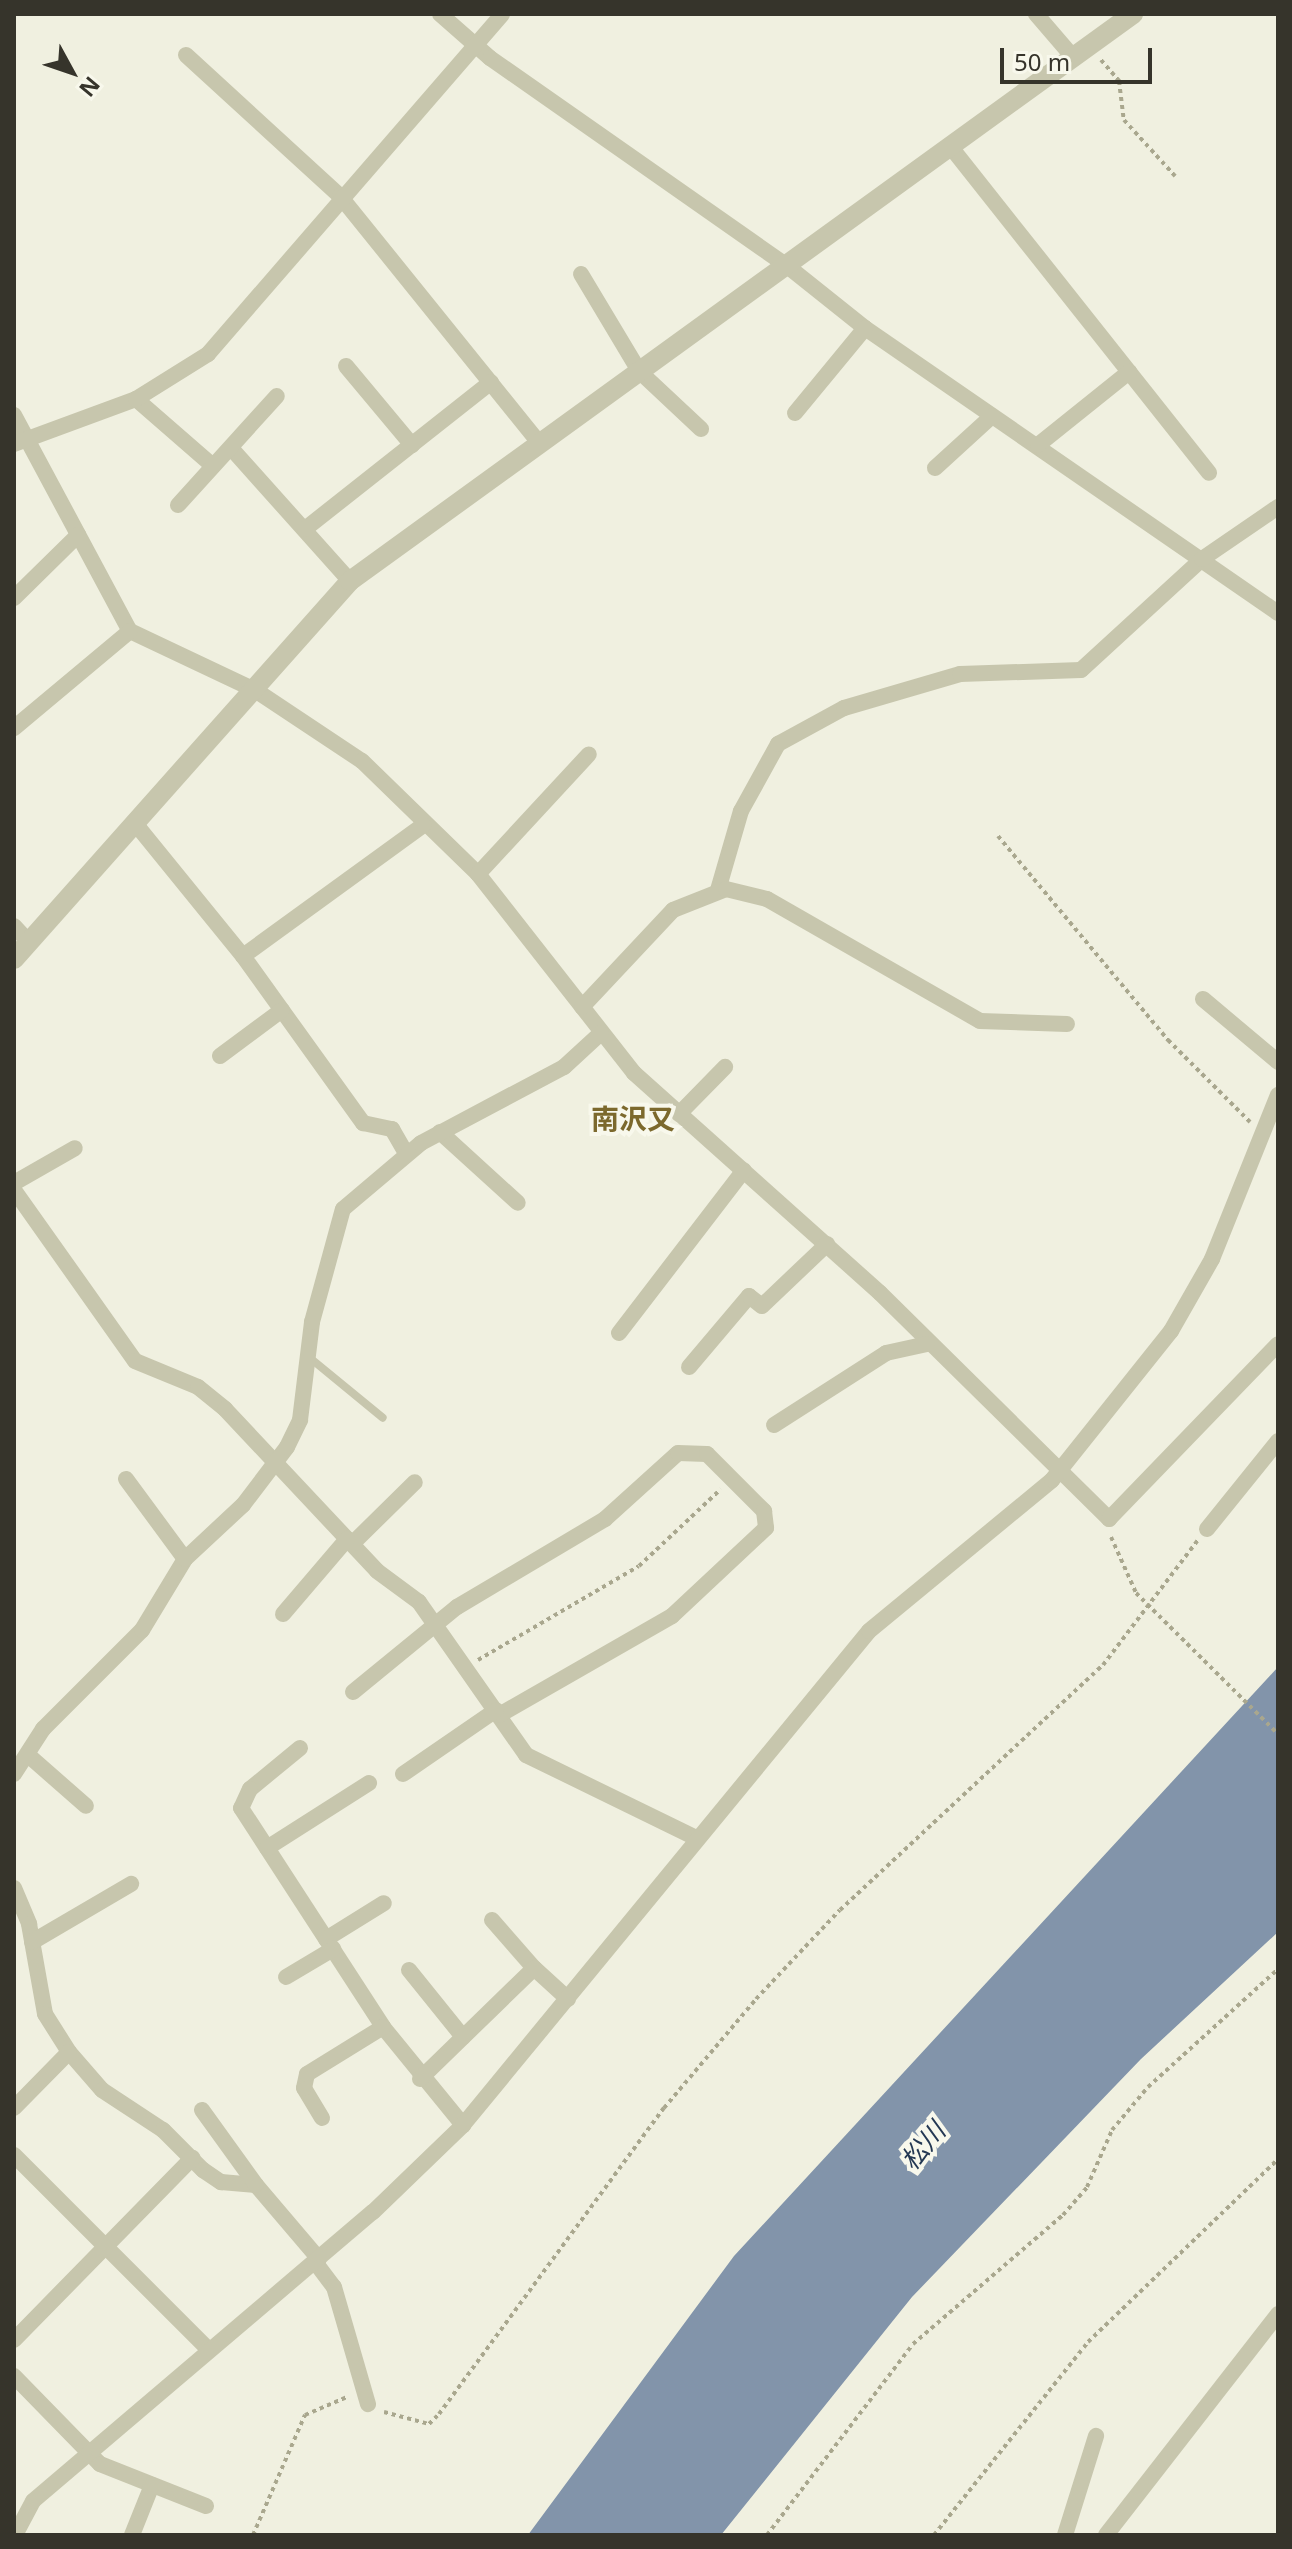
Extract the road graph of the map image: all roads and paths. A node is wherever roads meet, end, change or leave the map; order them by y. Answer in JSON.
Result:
{"nodes":[{"id":1,"x":440,"y":14,"type":"edge"},
{"id":2,"x":502,"y":14,"type":"edge"},
{"id":3,"x":1036,"y":14,"type":"edge"},
{"id":4,"x":1133,"y":14,"type":"edge"},
{"id":5,"x":475,"y":43,"type":"junction"},
{"id":6,"x":1082,"y":53,"type":"junction"},
{"id":7,"x":186,"y":55,"type":"dead end"},
{"id":8,"x":950,"y":146,"type":"junction"},
{"id":9,"x":1175,"y":176,"type":"dead end"},
{"id":10,"x":340,"y":196,"type":"junction"},
{"id":11,"x":786,"y":265,"type":"junction"},
{"id":12,"x":581,"y":274,"type":"dead end"},
{"id":13,"x":865,"y":328,"type":"junction"},
{"id":14,"x":346,"y":366,"type":"dead end"},
{"id":15,"x":639,"y":371,"type":"junction"},
{"id":16,"x":1129,"y":372,"type":"junction"},
{"id":17,"x":491,"y":382,"type":"junction"},
{"id":18,"x":277,"y":396,"type":"dead end"},
{"id":19,"x":136,"y":399,"type":"junction"},
{"id":20,"x":795,"y":413,"type":"dead end"},
{"id":21,"x":14,"y":415,"type":"edge"},
{"id":22,"x":992,"y":416,"type":"junction"},
{"id":23,"x":701,"y":429,"type":"dead end"},
{"id":24,"x":21,"y":441,"type":"edge"},
{"id":25,"x":539,"y":443,"type":"junction"},
{"id":26,"x":412,"y":445,"type":"junction"},
{"id":27,"x":1038,"y":445,"type":"junction"},
{"id":28,"x":231,"y":448,"type":"junction"},
{"id":29,"x":213,"y":466,"type":"junction"},
{"id":30,"x":935,"y":468,"type":"dead end"},
{"id":31,"x":1209,"y":473,"type":"dead end"},
{"id":32,"x":178,"y":505,"type":"dead end"},
{"id":33,"x":1278,"y":507,"type":"edge"},
{"id":34,"x":305,"y":529,"type":"junction"},
{"id":35,"x":78,"y":535,"type":"junction"},
{"id":36,"x":1202,"y":559,"type":"junction"},
{"id":37,"x":350,"y":581,"type":"junction"},
{"id":38,"x":14,"y":598,"type":"edge"},
{"id":39,"x":1278,"y":613,"type":"edge"},
{"id":40,"x":130,"y":631,"type":"junction"},
{"id":41,"x":255,"y":690,"type":"junction"},
{"id":42,"x":14,"y":728,"type":"edge"},
{"id":43,"x":589,"y":754,"type":"dead end"},
{"id":44,"x":134,"y":822,"type":"junction"},
{"id":45,"x":423,"y":825,"type":"junction"},
{"id":46,"x":998,"y":836,"type":"dead end"},
{"id":47,"x":478,"y":874,"type":"junction"},
{"id":48,"x":718,"y":890,"type":"junction"},
{"id":49,"x":14,"y":926,"type":"edge"},
{"id":50,"x":29,"y":942,"type":"junction"},
{"id":51,"x":243,"y":956,"type":"junction"},
{"id":52,"x":14,"y":959,"type":"edge"},
{"id":53,"x":1203,"y":999,"type":"dead end"},
{"id":54,"x":582,"y":1007,"type":"junction"},
{"id":55,"x":282,"y":1010,"type":"junction"},
{"id":56,"x":1067,"y":1024,"type":"dead end"},
{"id":57,"x":601,"y":1033,"type":"junction"},
{"id":58,"x":220,"y":1056,"type":"dead end"},
{"id":59,"x":1278,"y":1062,"type":"edge"},
{"id":60,"x":725,"y":1067,"type":"dead end"},
{"id":61,"x":1278,"y":1095,"type":"edge"},
{"id":62,"x":679,"y":1114,"type":"junction"},
{"id":63,"x":1270,"y":1128,"type":"edge"},
{"id":64,"x":440,"y":1132,"type":"junction"},
{"id":65,"x":75,"y":1148,"type":"dead end"},
{"id":66,"x":406,"y":1153,"type":"junction"},
{"id":67,"x":744,"y":1170,"type":"junction"},
{"id":68,"x":14,"y":1183,"type":"edge"},
{"id":69,"x":14,"y":1190,"type":"edge"},
{"id":70,"x":518,"y":1203,"type":"dead end"},
{"id":71,"x":827,"y":1244,"type":"junction"},
{"id":72,"x":619,"y":1333,"type":"dead end"},
{"id":73,"x":927,"y":1344,"type":"junction"},
{"id":74,"x":1278,"y":1344,"type":"edge"},
{"id":75,"x":310,"y":1358,"type":"junction"},
{"id":76,"x":689,"y":1367,"type":"dead end"},
{"id":77,"x":383,"y":1418,"type":"dead end"},
{"id":78,"x":774,"y":1425,"type":"dead end"},
{"id":79,"x":1278,"y":1441,"type":"edge"},
{"id":80,"x":274,"y":1465,"type":"junction"},
{"id":81,"x":1057,"y":1465,"type":"junction"},
{"id":82,"x":126,"y":1479,"type":"dead end"},
{"id":83,"x":731,"y":1479,"type":"junction"},
{"id":84,"x":415,"y":1482,"type":"dead end"},
{"id":85,"x":1109,"y":1519,"type":"junction"},
{"id":86,"x":1207,"y":1529,"type":"joint"},
{"id":87,"x":350,"y":1541,"type":"junction"},
{"id":88,"x":185,"y":1559,"type":"junction"},
{"id":89,"x":1152,"y":1610,"type":"junction"},
{"id":90,"x":283,"y":1614,"type":"dead end"},
{"id":91,"x":435,"y":1622,"type":"junction"},
{"id":92,"x":467,"y":1666,"type":"junction"},
{"id":93,"x":353,"y":1692,"type":"dead end"},
{"id":94,"x":498,"y":1712,"type":"junction"},
{"id":95,"x":1278,"y":1734,"type":"edge"},
{"id":96,"x":300,"y":1748,"type":"dead end"},
{"id":97,"x":28,"y":1755,"type":"junction"},
{"id":98,"x":14,"y":1774,"type":"edge"},
{"id":99,"x":403,"y":1774,"type":"dead end"},
{"id":100,"x":369,"y":1783,"type":"dead end"},
{"id":101,"x":86,"y":1806,"type":"dead end"},
{"id":102,"x":694,"y":1837,"type":"junction"},
{"id":103,"x":267,"y":1848,"type":"junction"},
{"id":104,"x":131,"y":1884,"type":"dead end"},
{"id":105,"x":14,"y":1888,"type":"edge"},
{"id":106,"x":384,"y":1903,"type":"dead end"},
{"id":107,"x":492,"y":1920,"type":"dead end"},
{"id":108,"x":32,"y":1942,"type":"junction"},
{"id":109,"x":329,"y":1944,"type":"junction"},
{"id":110,"x":534,"y":1968,"type":"junction"},
{"id":111,"x":1278,"y":1969,"type":"edge"},
{"id":112,"x":409,"y":1970,"type":"dead end"},
{"id":113,"x":286,"y":1977,"type":"dead end"},
{"id":114,"x":568,"y":1999,"type":"junction"},
{"id":115,"x":383,"y":2027,"type":"junction"},
{"id":116,"x":463,"y":2037,"type":"junction"},
{"id":117,"x":69,"y":2052,"type":"junction"},
{"id":118,"x":420,"y":2079,"type":"junction"},
{"id":119,"x":14,"y":2108,"type":"edge"},
{"id":120,"x":202,"y":2110,"type":"dead end"},
{"id":121,"x":322,"y":2118,"type":"dead end"},
{"id":122,"x":463,"y":2125,"type":"junction"},
{"id":123,"x":14,"y":2155,"type":"edge"},
{"id":124,"x":192,"y":2158,"type":"junction"},
{"id":125,"x":1278,"y":2159,"type":"edge"},
{"id":126,"x":256,"y":2185,"type":"junction"},
{"id":127,"x":105,"y":2246,"type":"junction"},
{"id":128,"x":317,"y":2261,"type":"junction"},
{"id":129,"x":1278,"y":2314,"type":"edge"},
{"id":130,"x":14,"y":2340,"type":"edge"},
{"id":131,"x":209,"y":2350,"type":"junction"},
{"id":132,"x":14,"y":2376,"type":"edge"},
{"id":133,"x":368,"y":2404,"type":"junction"},
{"id":134,"x":1096,"y":2436,"type":"dead end"},
{"id":135,"x":92,"y":2454,"type":"junction"},
{"id":136,"x":152,"y":2485,"type":"junction"},
{"id":137,"x":206,"y":2506,"type":"dead end"},
{"id":138,"x":15,"y":2535,"type":"edge"},
{"id":139,"x":132,"y":2535,"type":"edge"},
{"id":140,"x":253,"y":2535,"type":"edge"},
{"id":141,"x":767,"y":2535,"type":"edge"},
{"id":142,"x":934,"y":2535,"type":"edge"},
{"id":143,"x":1065,"y":2535,"type":"edge"},
{"id":144,"x":1106,"y":2535,"type":"edge"}],
"edges":[{"from":1,"to":5,"type":"street"},
{"from":2,"to":5,"type":"street"},
{"from":3,"to":6,"type":"street"},
{"from":4,"to":6,"type":"street"},
{"from":5,"to":10,"type":"street"},
{"from":5,"to":11,"type":"street"},
{"from":6,"to":8,"type":"street"},
{"from":6,"to":9,"type":"path"},
{"from":7,"to":10,"type":"street"},
{"from":8,"to":11,"type":"street"},
{"from":8,"to":16,"type":"street"},
{"from":10,"to":17,"type":"street"},
{"from":10,"to":19,"type":"street"},
{"from":11,"to":13,"type":"street"},
{"from":11,"to":15,"type":"street"},
{"from":12,"to":15,"type":"street"},
{"from":13,"to":20,"type":"street"},
{"from":13,"to":22,"type":"street"},
{"from":14,"to":26,"type":"street"},
{"from":15,"to":23,"type":"street"},
{"from":15,"to":25,"type":"street"},
{"from":16,"to":27,"type":"street"},
{"from":16,"to":31,"type":"street"},
{"from":17,"to":25,"type":"street"},
{"from":17,"to":26,"type":"street"},
{"from":18,"to":28,"type":"street"},
{"from":19,"to":24,"type":"street"},
{"from":19,"to":29,"type":"street"},
{"from":21,"to":24,"type":"street"},
{"from":22,"to":27,"type":"street"},
{"from":22,"to":30,"type":"street"},
{"from":24,"to":35,"type":"street"},
{"from":25,"to":37,"type":"street"},
{"from":26,"to":34,"type":"street"},
{"from":27,"to":36,"type":"street"},
{"from":28,"to":29,"type":"street"},
{"from":28,"to":34,"type":"street"},
{"from":29,"to":32,"type":"street"},
{"from":33,"to":36,"type":"street"},
{"from":34,"to":37,"type":"street"},
{"from":35,"to":38,"type":"street"},
{"from":35,"to":40,"type":"street"},
{"from":36,"to":39,"type":"street"},
{"from":36,"to":48,"type":"street"},
{"from":37,"to":41,"type":"street"},
{"from":40,"to":41,"type":"street"},
{"from":40,"to":42,"type":"street"},
{"from":41,"to":44,"type":"street"},
{"from":41,"to":45,"type":"street"},
{"from":43,"to":47,"type":"street"},
{"from":44,"to":50,"type":"street"},
{"from":44,"to":51,"type":"street"},
{"from":45,"to":47,"type":"street"},
{"from":45,"to":51,"type":"street"},
{"from":46,"to":63,"type":"path"},
{"from":47,"to":54,"type":"street"},
{"from":48,"to":54,"type":"street"},
{"from":48,"to":56,"type":"street"},
{"from":49,"to":50,"type":"street"},
{"from":50,"to":52,"type":"street"},
{"from":51,"to":55,"type":"street"},
{"from":53,"to":59,"type":"street"},
{"from":54,"to":57,"type":"street"},
{"from":55,"to":58,"type":"street"},
{"from":55,"to":66,"type":"street"},
{"from":57,"to":62,"type":"street"},
{"from":57,"to":64,"type":"street"},
{"from":60,"to":62,"type":"street"},
{"from":61,"to":63,"type":"street"},
{"from":62,"to":67,"type":"street"},
{"from":63,"to":81,"type":"street"},
{"from":64,"to":66,"type":"street"},
{"from":64,"to":70,"type":"street"},
{"from":65,"to":68,"type":"street"},
{"from":66,"to":75,"type":"street"},
{"from":67,"to":71,"type":"street"},
{"from":67,"to":72,"type":"street"},
{"from":69,"to":80,"type":"street"},
{"from":71,"to":73,"type":"street"},
{"from":71,"to":76,"type":"street"},
{"from":73,"to":78,"type":"street"},
{"from":73,"to":81,"type":"street"},
{"from":74,"to":85,"type":"street"},
{"from":75,"to":77,"type":"lane"},
{"from":75,"to":80,"type":"street"},
{"from":79,"to":86,"type":"street"},
{"from":80,"to":87,"type":"street"},
{"from":80,"to":88,"type":"street"},
{"from":81,"to":85,"type":"street"},
{"from":81,"to":102,"type":"street"},
{"from":82,"to":88,"type":"street"},
{"from":83,"to":91,"type":"street"},
{"from":83,"to":92,"type":"path"},
{"from":83,"to":94,"type":"street"},
{"from":84,"to":87,"type":"street"},
{"from":85,"to":89,"type":"path"},
{"from":86,"to":89,"type":"path"},
{"from":87,"to":90,"type":"street"},
{"from":87,"to":91,"type":"street"},
{"from":88,"to":97,"type":"street"},
{"from":89,"to":95,"type":"path"},
{"from":89,"to":133,"type":"path"},
{"from":91,"to":92,"type":"street"},
{"from":91,"to":93,"type":"street"},
{"from":92,"to":94,"type":"street"},
{"from":94,"to":99,"type":"street"},
{"from":94,"to":102,"type":"street"},
{"from":96,"to":103,"type":"street"},
{"from":97,"to":98,"type":"street"},
{"from":97,"to":101,"type":"street"},
{"from":100,"to":103,"type":"street"},
{"from":102,"to":114,"type":"street"},
{"from":103,"to":109,"type":"street"},
{"from":104,"to":108,"type":"street"},
{"from":105,"to":108,"type":"street"},
{"from":106,"to":109,"type":"street"},
{"from":107,"to":110,"type":"street"},
{"from":108,"to":117,"type":"street"},
{"from":109,"to":113,"type":"street"},
{"from":109,"to":115,"type":"street"},
{"from":110,"to":114,"type":"street"},
{"from":110,"to":116,"type":"street"},
{"from":111,"to":141,"type":"path"},
{"from":112,"to":116,"type":"street"},
{"from":114,"to":122,"type":"street"},
{"from":115,"to":118,"type":"street"},
{"from":115,"to":121,"type":"street"},
{"from":116,"to":118,"type":"street"},
{"from":117,"to":119,"type":"street"},
{"from":117,"to":124,"type":"street"},
{"from":118,"to":122,"type":"street"},
{"from":120,"to":126,"type":"street"},
{"from":122,"to":128,"type":"street"},
{"from":123,"to":127,"type":"street"},
{"from":124,"to":126,"type":"street"},
{"from":124,"to":127,"type":"street"},
{"from":125,"to":142,"type":"path"},
{"from":126,"to":128,"type":"street"},
{"from":127,"to":130,"type":"street"},
{"from":127,"to":131,"type":"street"},
{"from":128,"to":131,"type":"street"},
{"from":128,"to":133,"type":"street"},
{"from":129,"to":144,"type":"street"},
{"from":131,"to":135,"type":"street"},
{"from":132,"to":135,"type":"street"},
{"from":133,"to":140,"type":"path"},
{"from":134,"to":143,"type":"street"},
{"from":135,"to":136,"type":"street"},
{"from":135,"to":138,"type":"street"},
{"from":136,"to":137,"type":"street"},
{"from":136,"to":139,"type":"street"}]}
